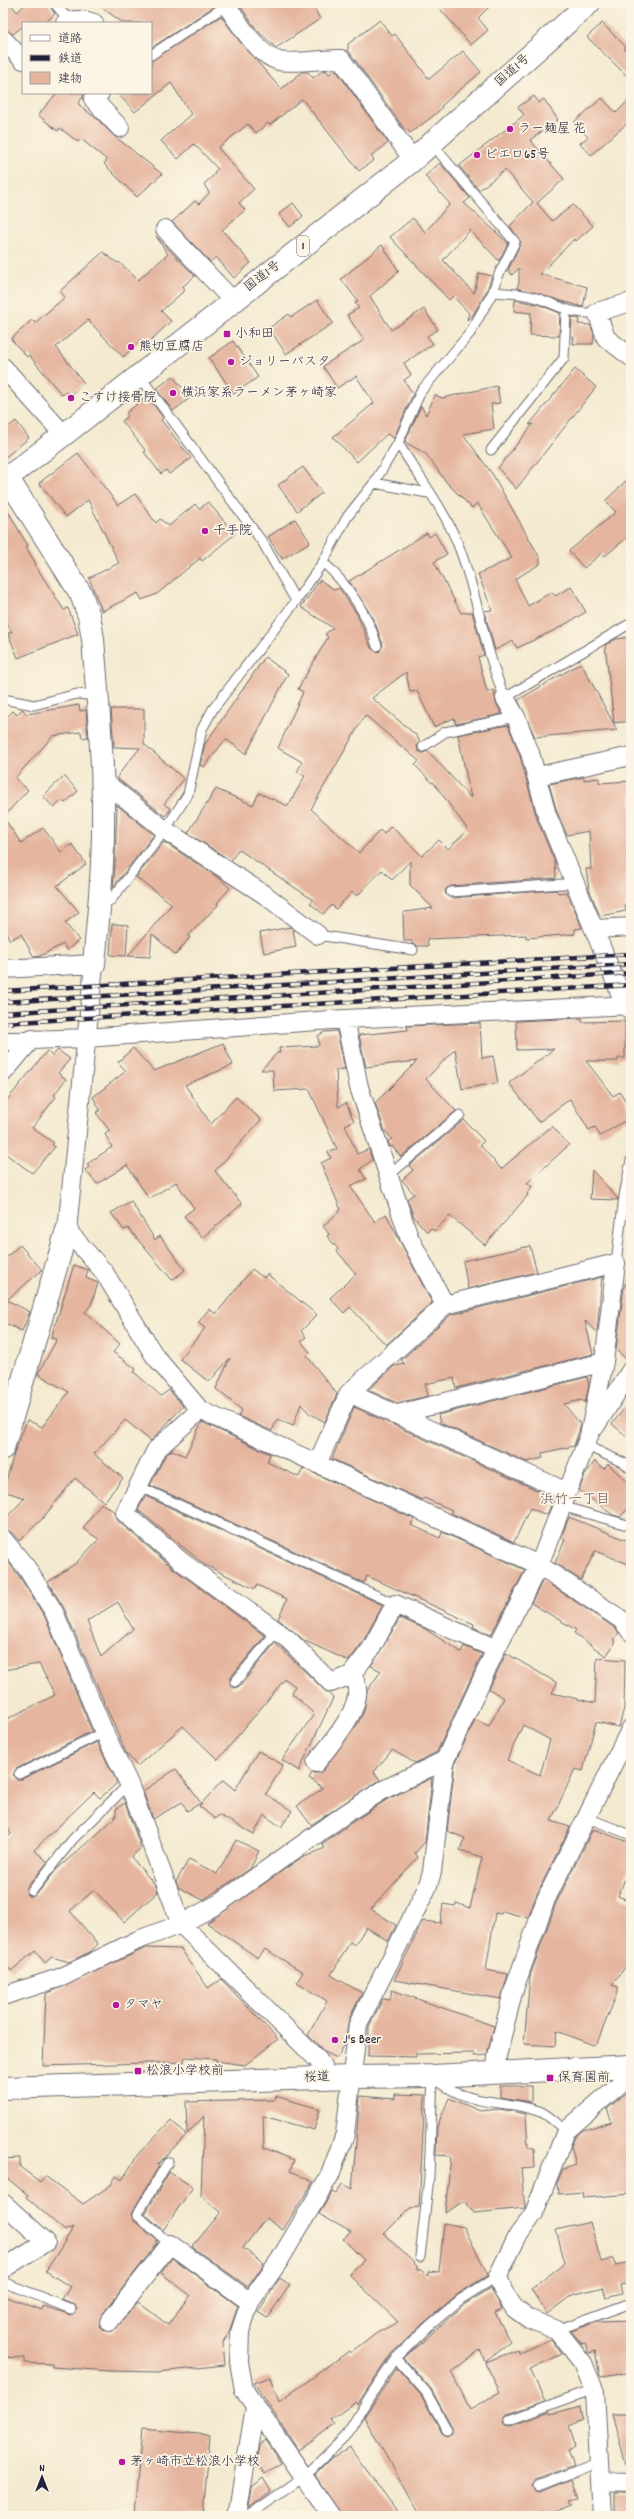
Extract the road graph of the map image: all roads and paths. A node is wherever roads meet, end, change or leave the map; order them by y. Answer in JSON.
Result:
{"nodes":[{"id":1,"x":54,"y":3,"type":"edge"},
{"id":2,"x":589,"y":3,"type":"edge"},
{"id":3,"x":226,"y":4,"type":"edge"},
{"id":4,"x":67,"y":22,"type":"edge"},
{"id":5,"x":92,"y":22,"type":"edge"},
{"id":6,"x":3,"y":39,"type":"edge"},
{"id":7,"x":152,"y":54,"type":"edge"},
{"id":8,"x":22,"y":59,"type":"edge"},
{"id":9,"x":99,"y":94,"type":"edge"},
{"id":10,"x":120,"y":128,"type":"dead end"},
{"id":11,"x":432,"y":144,"type":"junction"},
{"id":12,"x":413,"y":160,"type":"junction"},
{"id":13,"x":166,"y":228,"type":"dead end"},
{"id":14,"x":493,"y":292,"type":"junction"},
{"id":15,"x":233,"y":301,"type":"junction"},
{"id":16,"x":631,"y":302,"type":"edge"},
{"id":17,"x":566,"y":311,"type":"junction"},
{"id":18,"x":597,"y":312,"type":"junction"},
{"id":19,"x":631,"y":356,"type":"edge"},
{"id":20,"x":3,"y":366,"type":"edge"},
{"id":21,"x":139,"y":375,"type":"junction"},
{"id":22,"x":64,"y":435,"type":"junction"},
{"id":23,"x":398,"y":443,"type":"junction"},
{"id":24,"x":491,"y":450,"type":"dead end"},
{"id":25,"x":5,"y":479,"type":"edge"},
{"id":26,"x":374,"y":483,"type":"junction"},
{"id":27,"x":428,"y":493,"type":"junction"},
{"id":28,"x":323,"y":562,"type":"junction"},
{"id":29,"x":296,"y":601,"type":"junction"},
{"id":30,"x":631,"y":623,"type":"edge"},
{"id":31,"x":377,"y":646,"type":"dead end"},
{"id":32,"x":98,"y":696,"type":"junction"},
{"id":33,"x":505,"y":698,"type":"junction"},
{"id":34,"x":3,"y":699,"type":"edge"},
{"id":35,"x":516,"y":717,"type":"junction"},
{"id":36,"x":423,"y":747,"type":"dead end"},
{"id":37,"x":631,"y":756,"type":"edge"},
{"id":38,"x":538,"y":776,"type":"junction"},
{"id":39,"x":102,"y":780,"type":"junction"},
{"id":40,"x":166,"y":830,"type":"junction"},
{"id":41,"x":576,"y":883,"type":"junction"},
{"id":42,"x":451,"y":892,"type":"dead end"},
{"id":43,"x":100,"y":905,"type":"junction"},
{"id":44,"x":631,"y":927,"type":"edge"},
{"id":45,"x":595,"y":929,"type":"junction"},
{"id":46,"x":318,"y":935,"type":"joint"},
{"id":47,"x":413,"y":950,"type":"dead end"},
{"id":48,"x":94,"y":964,"type":"junction"},
{"id":49,"x":3,"y":969,"type":"edge"},
{"id":50,"x":629,"y":1007,"type":"edge"},
{"id":51,"x":345,"y":1019,"type":"junction"},
{"id":52,"x":86,"y":1038,"type":"junction"},
{"id":53,"x":32,"y":1040,"type":"junction"},
{"id":54,"x":3,"y":1041,"type":"edge"},
{"id":55,"x":3,"y":1073,"type":"edge"},
{"id":56,"x":460,"y":1115,"type":"dead end"},
{"id":57,"x":631,"y":1160,"type":"edge"},
{"id":58,"x":388,"y":1176,"type":"junction"},
{"id":59,"x":67,"y":1230,"type":"junction"},
{"id":60,"x":616,"y":1263,"type":"junction"},
{"id":61,"x":445,"y":1305,"type":"junction"},
{"id":62,"x":604,"y":1362,"type":"junction"},
{"id":63,"x":631,"y":1370,"type":"edge"},
{"id":64,"x":349,"y":1393,"type":"junction"},
{"id":65,"x":200,"y":1410,"type":"junction"},
{"id":66,"x":394,"y":1415,"type":"junction"},
{"id":67,"x":587,"y":1440,"type":"junction"},
{"id":68,"x":3,"y":1448,"type":"edge"},
{"id":69,"x":317,"y":1464,"type":"junction"},
{"id":70,"x":631,"y":1469,"type":"edge"},
{"id":71,"x":138,"y":1486,"type":"junction"},
{"id":72,"x":564,"y":1499,"type":"junction"},
{"id":73,"x":631,"y":1526,"type":"edge"},
{"id":74,"x":3,"y":1539,"type":"edge"},
{"id":75,"x":539,"y":1565,"type":"junction"},
{"id":76,"x":395,"y":1604,"type":"junction"},
{"id":77,"x":277,"y":1631,"type":"junction"},
{"id":78,"x":631,"y":1632,"type":"edge"},
{"id":79,"x":496,"y":1649,"type":"junction"},
{"id":80,"x":351,"y":1675,"type":"junction"},
{"id":81,"x":235,"y":1682,"type":"dead end"},
{"id":82,"x":631,"y":1728,"type":"edge"},
{"id":83,"x":104,"y":1732,"type":"junction"},
{"id":84,"x":445,"y":1760,"type":"junction"},
{"id":85,"x":316,"y":1763,"type":"dead end"},
{"id":86,"x":19,"y":1774,"type":"dead end"},
{"id":87,"x":129,"y":1784,"type":"junction"},
{"id":88,"x":585,"y":1817,"type":"junction"},
{"id":89,"x":631,"y":1835,"type":"edge"},
{"id":90,"x":32,"y":1891,"type":"dead end"},
{"id":91,"x":181,"y":1924,"type":"junction"},
{"id":92,"x":3,"y":1996,"type":"edge"},
{"id":93,"x":630,"y":2067,"type":"edge"},
{"id":94,"x":496,"y":2072,"type":"junction"},
{"id":95,"x":353,"y":2076,"type":"junction"},
{"id":96,"x":433,"y":2076,"type":"junction"},
{"id":97,"x":328,"y":2078,"type":"junction"},
{"id":98,"x":3,"y":2088,"type":"edge"},
{"id":99,"x":566,"y":2131,"type":"junction"},
{"id":100,"x":168,"y":2162,"type":"dead end"},
{"id":101,"x":3,"y":2203,"type":"edge"},
{"id":102,"x":170,"y":2244,"type":"junction"},
{"id":103,"x":420,"y":2257,"type":"dead end"},
{"id":104,"x":3,"y":2269,"type":"edge"},
{"id":105,"x":498,"y":2276,"type":"junction"},
{"id":106,"x":3,"y":2282,"type":"edge"},
{"id":107,"x":250,"y":2302,"type":"junction"},
{"id":108,"x":631,"y":2303,"type":"edge"},
{"id":109,"x":71,"y":2309,"type":"dead end"},
{"id":110,"x":109,"y":2322,"type":"dead end"},
{"id":111,"x":557,"y":2330,"type":"junction"},
{"id":112,"x":396,"y":2358,"type":"junction"},
{"id":113,"x":594,"y":2389,"type":"junction"},
{"id":114,"x":255,"y":2407,"type":"junction"},
{"id":115,"x":509,"y":2420,"type":"dead end"},
{"id":116,"x":447,"y":2430,"type":"dead end"},
{"id":117,"x":599,"y":2462,"type":"junction"},
{"id":118,"x":306,"y":2476,"type":"junction"},
{"id":119,"x":600,"y":2482,"type":"junction"},
{"id":120,"x":631,"y":2483,"type":"edge"},
{"id":121,"x":538,"y":2486,"type":"dead end"},
{"id":122,"x":237,"y":2516,"type":"edge"},
{"id":123,"x":248,"y":2516,"type":"edge"},
{"id":124,"x":331,"y":2516,"type":"edge"},
{"id":125,"x":602,"y":2516,"type":"edge"}],
"edges":[{"from":1,"to":4,"type":"lane"},
{"from":2,"to":11,"type":"main road","name":"国道1号","number":"1"},
{"from":3,"to":7,"type":"lane"},
{"from":3,"to":12,"type":"street"},
{"from":4,"to":5,"type":"street"},
{"from":6,"to":8,"type":"street"},
{"from":9,"to":10,"type":"street"},
{"from":11,"to":12,"type":"main road","name":"国道1号","number":"1"},
{"from":11,"to":14,"type":"lane"},
{"from":12,"to":15,"type":"main road","name":"国道1号","number":"1"},
{"from":13,"to":15,"type":"street"},
{"from":14,"to":17,"type":"lane"},
{"from":14,"to":23,"type":"lane"},
{"from":15,"to":21,"type":"main road","name":"国道1号","number":"1"},
{"from":16,"to":18,"type":"street"},
{"from":17,"to":18,"type":"lane"},
{"from":17,"to":24,"type":"lane"},
{"from":18,"to":19,"type":"street"},
{"from":20,"to":22,"type":"street"},
{"from":21,"to":22,"type":"main road","name":"国道1号","number":"1"},
{"from":21,"to":29,"type":"lane"},
{"from":22,"to":25,"type":"main road","name":"国道1号","number":"1"},
{"from":23,"to":26,"type":"lane"},
{"from":23,"to":27,"type":"lane"},
{"from":25,"to":32,"type":"main road"},
{"from":26,"to":27,"type":"lane"},
{"from":26,"to":28,"type":"lane"},
{"from":27,"to":33,"type":"lane"},
{"from":28,"to":29,"type":"lane"},
{"from":28,"to":31,"type":"lane"},
{"from":29,"to":40,"type":"lane"},
{"from":30,"to":33,"type":"lane"},
{"from":32,"to":34,"type":"lane"},
{"from":32,"to":39,"type":"main road"},
{"from":33,"to":35,"type":"street"},
{"from":35,"to":36,"type":"lane"},
{"from":35,"to":38,"type":"street"},
{"from":37,"to":38,"type":"street"},
{"from":38,"to":41,"type":"street"},
{"from":39,"to":40,"type":"street"},
{"from":39,"to":43,"type":"main road"},
{"from":40,"to":43,"type":"lane"},
{"from":40,"to":46,"type":"street"},
{"from":41,"to":42,"type":"lane"},
{"from":41,"to":45,"type":"street"},
{"from":43,"to":48,"type":"main road"},
{"from":44,"to":45,"type":"street"},
{"from":45,"to":50,"type":"street"},
{"from":46,"to":47,"type":"lane"},
{"from":48,"to":49,"type":"street"},
{"from":48,"to":52,"type":"street"},
{"from":50,"to":51,"type":"street"},
{"from":51,"to":52,"type":"street"},
{"from":51,"to":58,"type":"street"},
{"from":52,"to":53,"type":"street"},
{"from":52,"to":59,"type":"street"},
{"from":53,"to":54,"type":"street"},
{"from":53,"to":55,"type":"street"},
{"from":56,"to":58,"type":"lane"},
{"from":57,"to":60,"type":"lane"},
{"from":58,"to":61,"type":"street"},
{"from":59,"to":65,"type":"street"},
{"from":59,"to":68,"type":"main road"},
{"from":60,"to":61,"type":"street"},
{"from":60,"to":62,"type":"street"},
{"from":61,"to":64,"type":"street"},
{"from":62,"to":66,"type":"street"},
{"from":62,"to":67,"type":"street"},
{"from":63,"to":67,"type":"street"},
{"from":64,"to":66,"type":"street"},
{"from":64,"to":69,"type":"street"},
{"from":65,"to":69,"type":"street"},
{"from":65,"to":71,"type":"street"},
{"from":66,"to":72,"type":"street"},
{"from":67,"to":70,"type":"lane"},
{"from":67,"to":72,"type":"street"},
{"from":69,"to":75,"type":"street"},
{"from":71,"to":76,"type":"lane"},
{"from":71,"to":77,"type":"street"},
{"from":72,"to":73,"type":"lane"},
{"from":72,"to":75,"type":"street"},
{"from":74,"to":83,"type":"street"},
{"from":75,"to":78,"type":"street"},
{"from":75,"to":79,"type":"street"},
{"from":76,"to":79,"type":"street"},
{"from":76,"to":80,"type":"street"},
{"from":77,"to":80,"type":"street"},
{"from":77,"to":81,"type":"lane"},
{"from":79,"to":84,"type":"street"},
{"from":80,"to":85,"type":"street"},
{"from":82,"to":88,"type":"street"},
{"from":83,"to":86,"type":"lane"},
{"from":83,"to":87,"type":"street"},
{"from":84,"to":91,"type":"street"},
{"from":84,"to":95,"type":"street"},
{"from":87,"to":90,"type":"lane"},
{"from":87,"to":91,"type":"street"},
{"from":88,"to":89,"type":"lane"},
{"from":88,"to":94,"type":"street"},
{"from":91,"to":92,"type":"street"},
{"from":91,"to":97,"type":"street"},
{"from":93,"to":94,"type":"main road","name":"桜道"},
{"from":93,"to":99,"type":"street"},
{"from":94,"to":96,"type":"main road","name":"桜道"},
{"from":95,"to":96,"type":"main road","name":"桜道"},
{"from":95,"to":97,"type":"main road","name":"桜道"},
{"from":95,"to":107,"type":"street"},
{"from":96,"to":99,"type":"lane"},
{"from":96,"to":103,"type":"lane"},
{"from":97,"to":98,"type":"main road","name":"桜道"},
{"from":99,"to":105,"type":"street"},
{"from":100,"to":102,"type":"lane"},
{"from":101,"to":104,"type":"street"},
{"from":102,"to":107,"type":"street"},
{"from":102,"to":110,"type":"street"},
{"from":105,"to":111,"type":"street"},
{"from":105,"to":112,"type":"lane"},
{"from":106,"to":109,"type":"lane"},
{"from":107,"to":114,"type":"street"},
{"from":108,"to":111,"type":"lane"},
{"from":111,"to":113,"type":"street"},
{"from":112,"to":116,"type":"lane"},
{"from":112,"to":118,"type":"lane"},
{"from":113,"to":115,"type":"lane"},
{"from":113,"to":117,"type":"street"},
{"from":114,"to":118,"type":"street"},
{"from":114,"to":122,"type":"street"},
{"from":117,"to":119,"type":"street"},
{"from":117,"to":121,"type":"lane"},
{"from":118,"to":123,"type":"lane"},
{"from":118,"to":124,"type":"street"},
{"from":119,"to":120,"type":"street"},
{"from":119,"to":125,"type":"street"}]}
